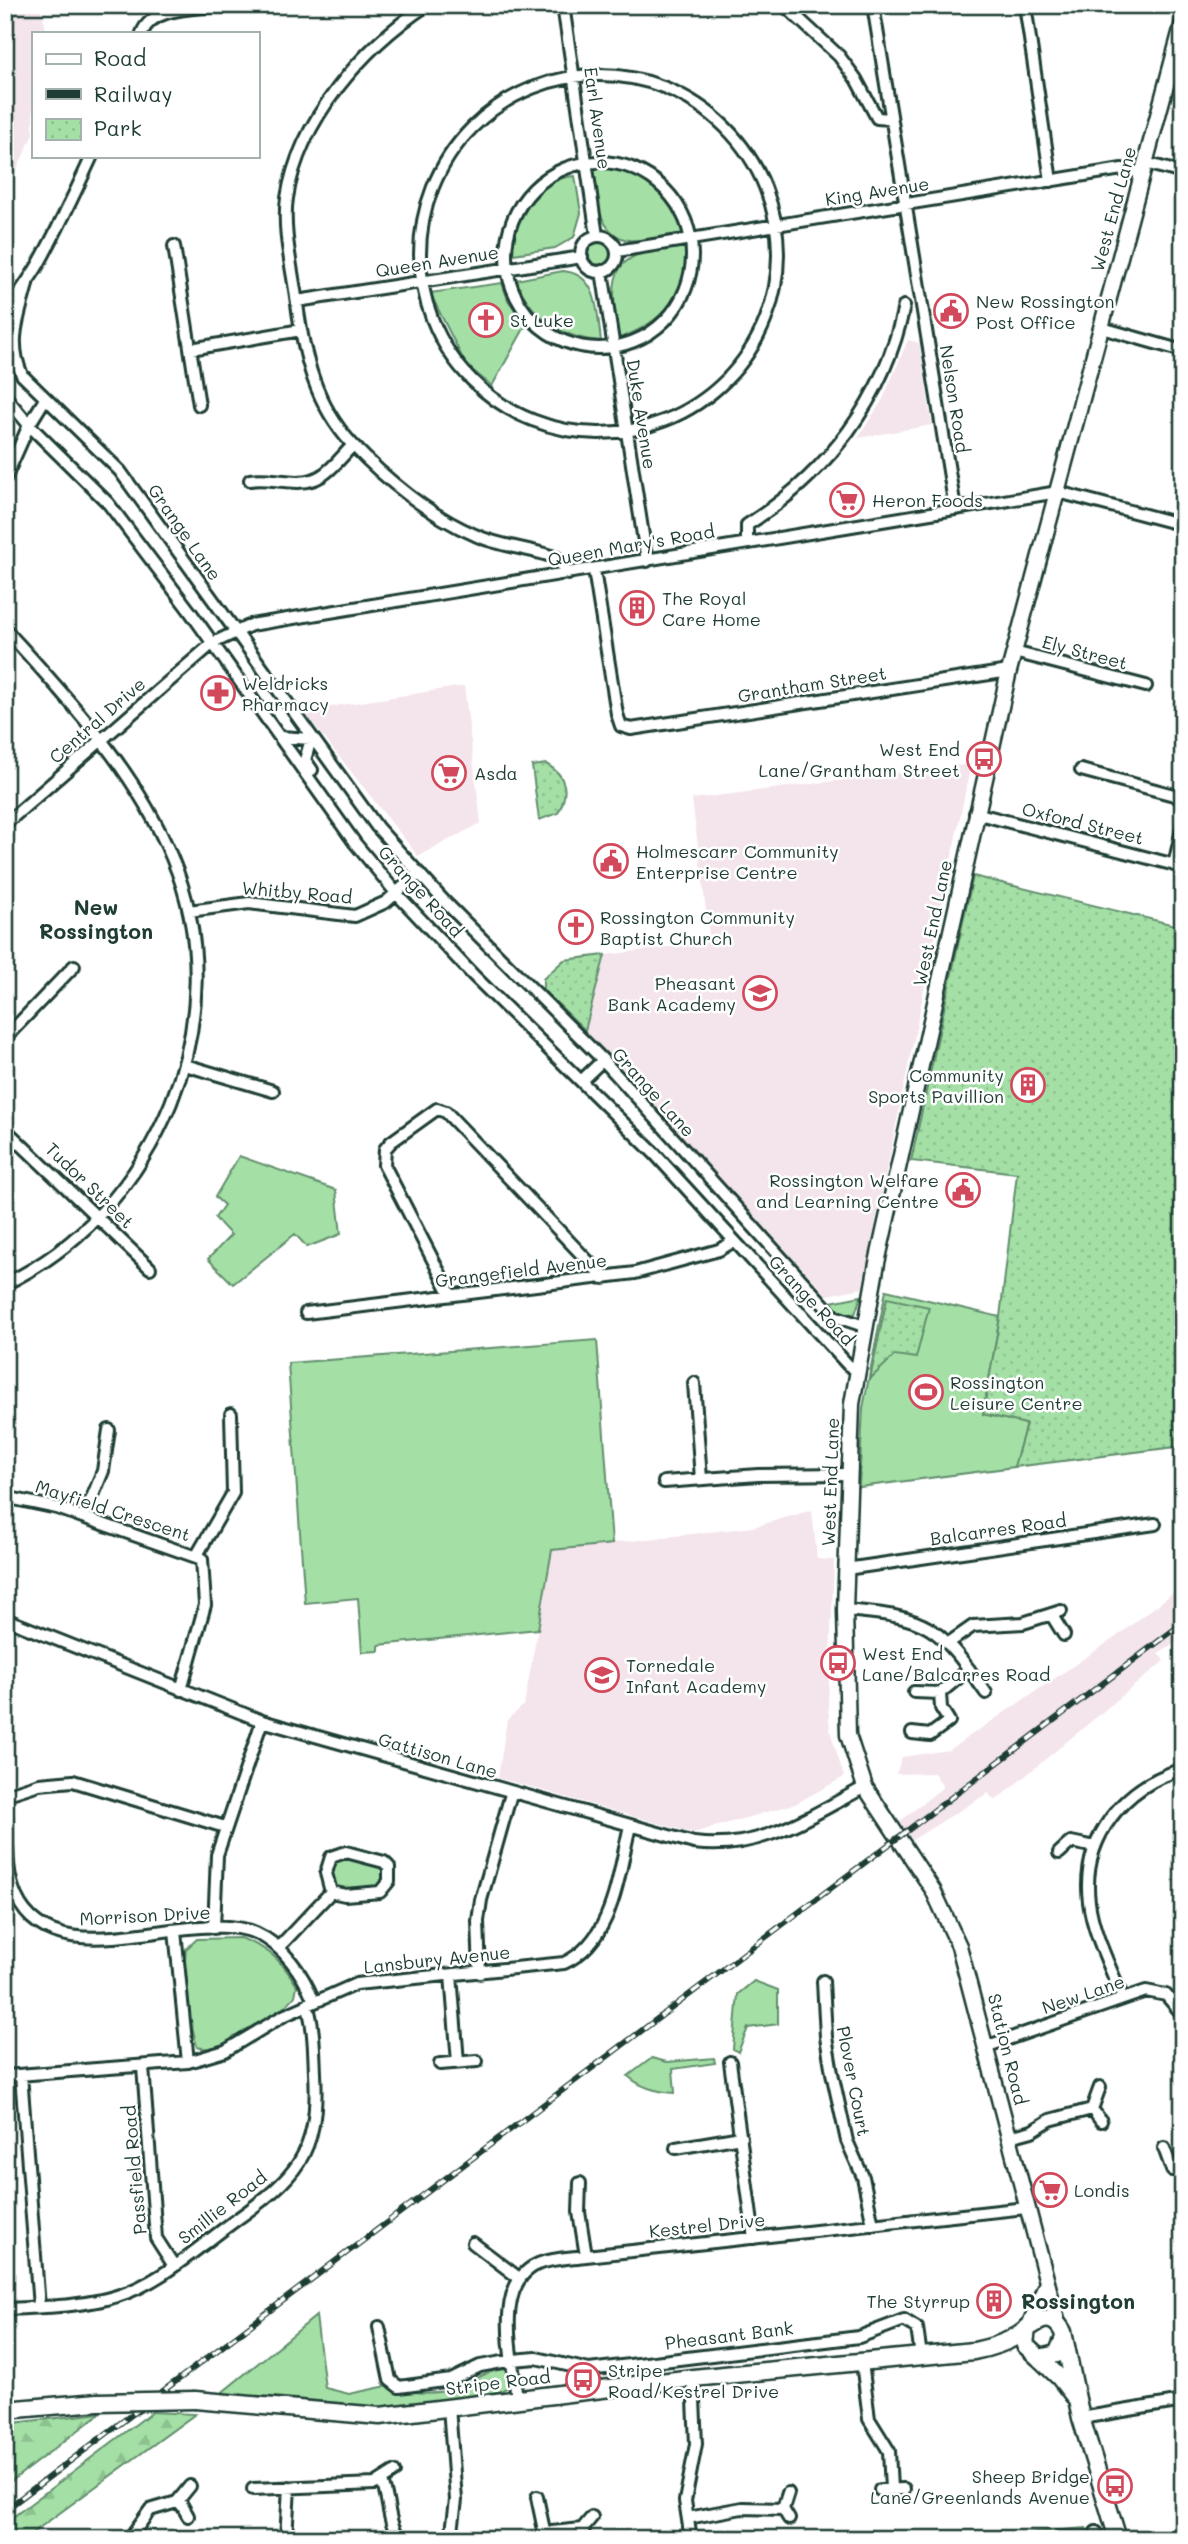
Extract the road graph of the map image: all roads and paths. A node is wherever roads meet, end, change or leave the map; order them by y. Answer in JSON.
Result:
{"nodes":[{"id":1,"x":220,"y":5,"type":"edge"},
{"id":2,"x":427,"y":5,"type":"edge"},
{"id":3,"x":563,"y":5,"type":"edge"},
{"id":4,"x":784,"y":5,"type":"edge"},
{"id":5,"x":873,"y":5,"type":"edge"},
{"id":6,"x":1024,"y":5,"type":"edge"},
{"id":7,"x":158,"y":10,"type":"edge"},
{"id":8,"x":1183,"y":23,"type":"edge"},
{"id":9,"x":143,"y":32,"type":"edge"},
{"id":10,"x":575,"y":78,"type":"junction"},
{"id":11,"x":891,"y":119,"type":"junction"},
{"id":12,"x":91,"y":158,"type":"edge"},
{"id":13,"x":587,"y":162,"type":"junction"},
{"id":14,"x":1144,"y":168,"type":"junction"},
{"id":15,"x":1183,"y":173,"type":"edge"},
{"id":16,"x":1051,"y":181,"type":"junction"},
{"id":17,"x":905,"y":204,"type":"junction"},
{"id":18,"x":777,"y":224,"type":"junction"},
{"id":19,"x":597,"y":236,"type":"junction"},
{"id":20,"x":691,"y":239,"type":"junction"},
{"id":21,"x":174,"y":246,"type":"dead end"},
{"id":22,"x":617,"y":251,"type":"junction"},
{"id":23,"x":582,"y":257,"type":"junction"},
{"id":24,"x":506,"y":268,"type":"junction"},
{"id":25,"x":602,"y":271,"type":"junction"},
{"id":26,"x":417,"y":282,"type":"junction"},
{"id":27,"x":297,"y":301,"type":"junction"},
{"id":28,"x":904,"y":306,"type":"dead end"},
{"id":29,"x":8,"y":322,"type":"edge"},
{"id":30,"x":1102,"y":328,"type":"junction"},
{"id":31,"x":301,"y":330,"type":"junction"},
{"id":32,"x":614,"y":348,"type":"junction"},
{"id":33,"x":191,"y":349,"type":"junction"},
{"id":34,"x":1183,"y":351,"type":"edge"},
{"id":35,"x":11,"y":358,"type":"edge"},
{"id":36,"x":5,"y":396,"type":"edge"},
{"id":37,"x":46,"y":399,"type":"junction"},
{"id":38,"x":199,"y":405,"type":"dead end"},
{"id":39,"x":29,"y":425,"type":"junction"},
{"id":40,"x":628,"y":431,"type":"junction"},
{"id":41,"x":353,"y":445,"type":"junction"},
{"id":42,"x":5,"y":479,"type":"edge"},
{"id":43,"x":250,"y":480,"type":"dead end"},
{"id":44,"x":1058,"y":492,"type":"junction"},
{"id":45,"x":955,"y":508,"type":"junction"},
{"id":46,"x":1183,"y":525,"type":"edge"},
{"id":47,"x":747,"y":543,"type":"junction"},
{"id":48,"x":647,"y":561,"type":"junction"},
{"id":49,"x":594,"y":570,"type":"junction"},
{"id":50,"x":568,"y":574,"type":"junction"},
{"id":51,"x":5,"y":629,"type":"edge"},
{"id":52,"x":234,"y":631,"type":"junction"},
{"id":53,"x":213,"y":643,"type":"junction"},
{"id":54,"x":1014,"y":652,"type":"junction"},
{"id":55,"x":1009,"y":671,"type":"junction"},
{"id":56,"x":1146,"y":686,"type":"dead end"},
{"id":57,"x":280,"y":737,"type":"junction"},
{"id":58,"x":103,"y":738,"type":"junction"},
{"id":59,"x":311,"y":739,"type":"junction"},
{"id":60,"x":1081,"y":770,"type":"dead end"},
{"id":61,"x":327,"y":804,"type":"junction"},
{"id":62,"x":1183,"y":806,"type":"edge"},
{"id":63,"x":975,"y":813,"type":"junction"},
{"id":64,"x":5,"y":824,"type":"edge"},
{"id":65,"x":1183,"y":825,"type":"edge"},
{"id":66,"x":1179,"y":866,"type":"edge"},
{"id":67,"x":419,"y":873,"type":"junction"},
{"id":68,"x":397,"y":894,"type":"junction"},
{"id":69,"x":189,"y":911,"type":"junction"},
{"id":70,"x":74,"y":966,"type":"dead end"},
{"id":71,"x":5,"y":1038,"type":"edge"},
{"id":72,"x":603,"y":1060,"type":"junction"},
{"id":73,"x":185,"y":1065,"type":"junction"},
{"id":74,"x":582,"y":1080,"type":"junction"},
{"id":75,"x":273,"y":1091,"type":"dead end"},
{"id":76,"x":5,"y":1129,"type":"edge"},
{"id":77,"x":98,"y":1217,"type":"junction"},
{"id":78,"x":755,"y":1230,"type":"junction"},
{"id":79,"x":736,"y":1243,"type":"junction"},
{"id":80,"x":150,"y":1268,"type":"dead end"},
{"id":81,"x":604,"y":1278,"type":"junction"},
{"id":82,"x":5,"y":1284,"type":"edge"},
{"id":83,"x":451,"y":1295,"type":"junction"},
{"id":84,"x":306,"y":1313,"type":"dead end"},
{"id":85,"x":864,"y":1326,"type":"junction"},
{"id":86,"x":856,"y":1370,"type":"junction"},
{"id":87,"x":694,"y":1383,"type":"dead end"},
{"id":88,"x":231,"y":1414,"type":"dead end"},
{"id":89,"x":109,"y":1430,"type":"dead end"},
{"id":90,"x":849,"y":1474,"type":"junction"},
{"id":91,"x":701,"y":1479,"type":"junction"},
{"id":92,"x":664,"y":1482,"type":"dead end"},
{"id":93,"x":5,"y":1497,"type":"edge"},
{"id":94,"x":84,"y":1517,"type":"junction"},
{"id":95,"x":1156,"y":1524,"type":"dead end"},
{"id":96,"x":197,"y":1555,"type":"junction"},
{"id":97,"x":846,"y":1569,"type":"junction"},
{"id":98,"x":845,"y":1610,"type":"junction"},
{"id":99,"x":5,"y":1619,"type":"edge"},
{"id":100,"x":1064,"y":1635,"type":"dead end"},
{"id":101,"x":950,"y":1642,"type":"junction"},
{"id":102,"x":969,"y":1669,"type":"junction"},
{"id":103,"x":181,"y":1690,"type":"junction"},
{"id":104,"x":914,"y":1692,"type":"dead end"},
{"id":105,"x":940,"y":1693,"type":"junction"},
{"id":106,"x":986,"y":1693,"type":"dead end"},
{"id":107,"x":262,"y":1721,"type":"junction"},
{"id":108,"x":912,"y":1733,"type":"dead end"},
{"id":109,"x":1183,"y":1769,"type":"edge"},
{"id":110,"x":865,"y":1787,"type":"junction"},
{"id":111,"x":511,"y":1794,"type":"junction"},
{"id":112,"x":5,"y":1795,"type":"edge"},
{"id":113,"x":5,"y":1801,"type":"edge"},
{"id":114,"x":631,"y":1826,"type":"junction"},
{"id":115,"x":225,"y":1827,"type":"junction"},
{"id":116,"x":896,"y":1838,"type":"joint"},
{"id":117,"x":1095,"y":1847,"type":"junction"},
{"id":118,"x":1059,"y":1853,"type":"dead end"},
{"id":119,"x":331,"y":1892,"type":"junction"},
{"id":120,"x":214,"y":1928,"type":"junction"},
{"id":121,"x":175,"y":1931,"type":"junction"},
{"id":122,"x":279,"y":1947,"type":"junction"},
{"id":123,"x":480,"y":1973,"type":"junction"},
{"id":124,"x":451,"y":1975,"type":"junction"},
{"id":125,"x":823,"y":1981,"type":"dead end"},
{"id":126,"x":1123,"y":1999,"type":"junction"},
{"id":127,"x":310,"y":2003,"type":"junction"},
{"id":128,"x":1183,"y":2015,"type":"edge"},
{"id":129,"x":988,"y":2046,"type":"junction"},
{"id":130,"x":477,"y":2061,"type":"dead end"},
{"id":131,"x":188,"y":2062,"type":"junction"},
{"id":132,"x":458,"y":2062,"type":"junction"},
{"id":133,"x":730,"y":2062,"type":"dead end"},
{"id":134,"x":440,"y":2064,"type":"dead end"},
{"id":135,"x":143,"y":2067,"type":"junction"},
{"id":136,"x":21,"y":2075,"type":"junction"},
{"id":137,"x":5,"y":2076,"type":"edge"},
{"id":138,"x":1100,"y":2087,"type":"dead end"},
{"id":139,"x":1092,"y":2109,"type":"junction"},
{"id":140,"x":1101,"y":2121,"type":"dead end"},
{"id":141,"x":741,"y":2137,"type":"junction"},
{"id":142,"x":1010,"y":2137,"type":"junction"},
{"id":143,"x":676,"y":2148,"type":"dead end"},
{"id":144,"x":1164,"y":2148,"type":"dead end"},
{"id":145,"x":1183,"y":2169,"type":"edge"},
{"id":146,"x":580,"y":2183,"type":"dead end"},
{"id":147,"x":1026,"y":2208,"type":"junction"},
{"id":148,"x":873,"y":2225,"type":"junction"},
{"id":149,"x":754,"y":2238,"type":"junction"},
{"id":150,"x":473,"y":2243,"type":"dead end"},
{"id":151,"x":586,"y":2256,"type":"junction"},
{"id":152,"x":174,"y":2266,"type":"junction"},
{"id":153,"x":519,"y":2278,"type":"junction"},
{"id":154,"x":1046,"y":2285,"type":"junction"},
{"id":155,"x":39,"y":2307,"type":"junction"},
{"id":156,"x":5,"y":2309,"type":"edge"},
{"id":157,"x":379,"y":2327,"type":"dead end"},
{"id":158,"x":1028,"y":2327,"type":"junction"},
{"id":159,"x":1061,"y":2330,"type":"junction"},
{"id":160,"x":995,"y":2347,"type":"junction"},
{"id":161,"x":921,"y":2356,"type":"junction"},
{"id":162,"x":1036,"y":2357,"type":"junction"},
{"id":163,"x":513,"y":2360,"type":"junction"},
{"id":164,"x":862,"y":2362,"type":"junction"},
{"id":165,"x":693,"y":2378,"type":"junction"},
{"id":166,"x":517,"y":2399,"type":"junction"},
{"id":167,"x":1078,"y":2401,"type":"junction"},
{"id":168,"x":1183,"y":2402,"type":"edge"},
{"id":169,"x":449,"y":2407,"type":"junction"},
{"id":170,"x":5,"y":2410,"type":"edge"},
{"id":171,"x":1082,"y":2418,"type":"junction"},
{"id":172,"x":394,"y":2472,"type":"dead end"},
{"id":173,"x":382,"y":2482,"type":"junction"},
{"id":174,"x":190,"y":2486,"type":"dead end"},
{"id":175,"x":289,"y":2487,"type":"junction"},
{"id":176,"x":253,"y":2489,"type":"dead end"},
{"id":177,"x":904,"y":2489,"type":"dead end"},
{"id":178,"x":788,"y":2493,"type":"dead end"},
{"id":179,"x":537,"y":2497,"type":"dead end"},
{"id":180,"x":179,"y":2500,"type":"junction"},
{"id":181,"x":783,"y":2509,"type":"junction"},
{"id":182,"x":188,"y":2516,"type":"dead end"},
{"id":183,"x":592,"y":2517,"type":"dead end"},
{"id":184,"x":688,"y":2518,"type":"junction"},
{"id":185,"x":789,"y":2519,"type":"dead end"},
{"id":186,"x":584,"y":2534,"type":"edge"},
{"id":187,"x":396,"y":2537,"type":"edge"},
{"id":188,"x":543,"y":2537,"type":"edge"},
{"id":189,"x":115,"y":2539,"type":"edge"},
{"id":190,"x":122,"y":2539,"type":"edge"},
{"id":191,"x":129,"y":2539,"type":"edge"},
{"id":192,"x":286,"y":2539,"type":"edge"},
{"id":193,"x":452,"y":2539,"type":"edge"},
{"id":194,"x":691,"y":2539,"type":"edge"},
{"id":195,"x":1118,"y":2539,"type":"edge"}],
"edges":[{"from":1,"to":7,"type":"street"},
{"from":2,"to":27,"type":"street"},
{"from":3,"to":10,"type":"street","name":"Earl Avenue"},
{"from":4,"to":11,"type":"street"},
{"from":5,"to":11,"type":"street","name":"Nelson Road"},
{"from":6,"to":16,"type":"street"},
{"from":7,"to":9,"type":"street"},
{"from":8,"to":14,"type":"street","name":"West End Lane"},
{"from":10,"to":13,"type":"street","name":"Earl Avenue"},
{"from":10,"to":18,"type":"street"},
{"from":10,"to":26,"type":"street"},
{"from":11,"to":17,"type":"street","name":"Nelson Road"},
{"from":12,"to":29,"type":"street","name":"Grange Lane"},
{"from":13,"to":19,"type":"street","name":"Earl Avenue"},
{"from":13,"to":20,"type":"street"},
{"from":13,"to":24,"type":"street"},
{"from":14,"to":15,"type":"street","name":"King Avenue"},
{"from":14,"to":16,"type":"street","name":"King Avenue"},
{"from":14,"to":30,"type":"street","name":"West End Lane"},
{"from":16,"to":17,"type":"street","name":"King Avenue"},
{"from":17,"to":18,"type":"street","name":"King Avenue"},
{"from":17,"to":45,"type":"street","name":"Nelson Road"},
{"from":18,"to":20,"type":"street","name":"King Avenue"},
{"from":18,"to":40,"type":"street"},
{"from":19,"to":22,"type":"street"},
{"from":19,"to":23,"type":"street"},
{"from":20,"to":22,"type":"street","name":"King Avenue"},
{"from":20,"to":32,"type":"street"},
{"from":21,"to":33,"type":"street"},
{"from":22,"to":25,"type":"street"},
{"from":23,"to":24,"type":"street","name":"Queen Avenue"},
{"from":23,"to":25,"type":"street"},
{"from":24,"to":26,"type":"street","name":"Queen Avenue"},
{"from":24,"to":32,"type":"street"},
{"from":25,"to":32,"type":"street","name":"Duke Avenue"},
{"from":26,"to":27,"type":"street","name":"Queen Avenue"},
{"from":26,"to":40,"type":"street"},
{"from":27,"to":31,"type":"street"},
{"from":28,"to":47,"type":"street"},
{"from":29,"to":35,"type":"street","name":"Grange Lane"},
{"from":30,"to":34,"type":"street"},
{"from":30,"to":44,"type":"street","name":"West End Lane"},
{"from":31,"to":33,"type":"street"},
{"from":31,"to":41,"type":"street"},
{"from":32,"to":40,"type":"street","name":"Duke Avenue"},
{"from":33,"to":38,"type":"street"},
{"from":35,"to":37,"type":"street","name":"Grange Lane"},
{"from":36,"to":39,"type":"street","name":"Grange Road"},
{"from":37,"to":39,"type":"street"},
{"from":37,"to":52,"type":"street","name":"Grange Lane"},
{"from":39,"to":42,"type":"street"},
{"from":39,"to":53,"type":"street","name":"Grange Road"},
{"from":40,"to":48,"type":"street","name":"Duke Avenue"},
{"from":41,"to":43,"type":"street"},
{"from":41,"to":50,"type":"street"},
{"from":44,"to":45,"type":"street","name":"Queen Mary's Road"},
{"from":44,"to":46,"type":"street"},
{"from":44,"to":54,"type":"street","name":"West End Lane"},
{"from":45,"to":47,"type":"street","name":"Queen Mary's Road"},
{"from":47,"to":48,"type":"street","name":"Queen Mary's Road"},
{"from":48,"to":49,"type":"street","name":"Queen Mary's Road"},
{"from":49,"to":50,"type":"street","name":"Queen Mary's Road"},
{"from":49,"to":55,"type":"street","name":"Grantham Street"},
{"from":50,"to":52,"type":"street","name":"Queen Mary's Road"},
{"from":51,"to":58,"type":"street"},
{"from":52,"to":53,"type":"street","name":"Queen Mary's Road"},
{"from":52,"to":59,"type":"street","name":"Grange Lane"},
{"from":53,"to":57,"type":"street","name":"Grange Road"},
{"from":53,"to":58,"type":"street","name":"Central Drive"},
{"from":54,"to":55,"type":"street","name":"West End Lane"},
{"from":54,"to":56,"type":"street","name":"Ely Street"},
{"from":55,"to":63,"type":"street","name":"West End Lane"},
{"from":57,"to":59,"type":"street"},
{"from":57,"to":61,"type":"street","name":"Grange Road"},
{"from":58,"to":64,"type":"street","name":"Central Drive"},
{"from":58,"to":69,"type":"street"},
{"from":59,"to":61,"type":"street"},
{"from":59,"to":67,"type":"street","name":"Grange Lane"},
{"from":60,"to":62,"type":"street"},
{"from":61,"to":68,"type":"street","name":"Grange Road"},
{"from":63,"to":66,"type":"street","name":"Oxford Street"},
{"from":63,"to":85,"type":"street","name":"West End Lane"},
{"from":65,"to":66,"type":"street"},
{"from":67,"to":68,"type":"street"},
{"from":67,"to":72,"type":"street","name":"Grange Lane"},
{"from":68,"to":69,"type":"street","name":"Whitby Road"},
{"from":68,"to":74,"type":"street","name":"Grange Road"},
{"from":69,"to":73,"type":"street"},
{"from":70,"to":71,"type":"street"},
{"from":72,"to":74,"type":"street"},
{"from":72,"to":78,"type":"street","name":"Grange Lane"},
{"from":73,"to":75,"type":"street"},
{"from":73,"to":77,"type":"street"},
{"from":74,"to":79,"type":"street","name":"Grange Road"},
{"from":76,"to":77,"type":"street","name":"Tudor Street"},
{"from":77,"to":80,"type":"street","name":"Tudor Street"},
{"from":77,"to":82,"type":"street"},
{"from":78,"to":79,"type":"street"},
{"from":78,"to":85,"type":"street","name":"Grange Lane"},
{"from":79,"to":81,"type":"street","name":"Grangefield Avenue"},
{"from":79,"to":86,"type":"street","name":"Grange Road"},
{"from":81,"to":83,"type":"street","name":"Grangefield Avenue"},
{"from":81,"to":83,"type":"street"},
{"from":83,"to":84,"type":"street","name":"Grangefield Avenue"},
{"from":85,"to":86,"type":"street","name":"West End Lane"},
{"from":86,"to":90,"type":"street","name":"West End Lane"},
{"from":87,"to":91,"type":"street"},
{"from":88,"to":96,"type":"street"},
{"from":89,"to":94,"type":"street"},
{"from":90,"to":91,"type":"street"},
{"from":90,"to":97,"type":"street","name":"West End Lane"},
{"from":91,"to":92,"type":"street"},
{"from":93,"to":94,"type":"street","name":"Mayfield Crescent"},
{"from":94,"to":96,"type":"street","name":"Mayfield Crescent"},
{"from":95,"to":97,"type":"street","name":"Balcarres Road"},
{"from":96,"to":103,"type":"street","name":"Mayfield Crescent"},
{"from":97,"to":98,"type":"street","name":"West End Lane"},
{"from":98,"to":101,"type":"street"},
{"from":98,"to":110,"type":"street","name":"West End Lane"},
{"from":99,"to":103,"type":"street","name":"Gattison Lane"},
{"from":100,"to":101,"type":"street"},
{"from":101,"to":102,"type":"street"},
{"from":102,"to":105,"type":"street"},
{"from":102,"to":106,"type":"street"},
{"from":103,"to":107,"type":"street","name":"Gattison Lane"},
{"from":104,"to":105,"type":"street"},
{"from":105,"to":108,"type":"street"},
{"from":107,"to":111,"type":"street","name":"Gattison Lane"},
{"from":107,"to":115,"type":"street"},
{"from":109,"to":117,"type":"street"},
{"from":110,"to":114,"type":"street","name":"Gattison Lane"},
{"from":110,"to":116,"type":"street","name":"West End Lane"},
{"from":111,"to":114,"type":"street","name":"Gattison Lane"},
{"from":111,"to":123,"type":"street"},
{"from":112,"to":115,"type":"street"},
{"from":113,"to":121,"type":"street","name":"Morrison Drive"},
{"from":114,"to":123,"type":"street","name":"Lansbury Avenue"},
{"from":115,"to":120,"type":"street"},
{"from":116,"to":129,"type":"street","name":"Station Road"},
{"from":117,"to":118,"type":"street"},
{"from":117,"to":126,"type":"street"},
{"from":119,"to":119,"type":"street"},
{"from":119,"to":122,"type":"street"},
{"from":120,"to":121,"type":"street","name":"Morrison Drive"},
{"from":120,"to":122,"type":"street","name":"Morrison Drive"},
{"from":121,"to":131,"type":"street"},
{"from":122,"to":127,"type":"street"},
{"from":123,"to":124,"type":"street","name":"Lansbury Avenue"},
{"from":124,"to":127,"type":"street","name":"Lansbury Avenue"},
{"from":124,"to":132,"type":"street"},
{"from":125,"to":148,"type":"street","name":"Plover Court"},
{"from":126,"to":128,"type":"street","name":"New Lane"},
{"from":126,"to":129,"type":"street","name":"New Lane"},
{"from":127,"to":131,"type":"street","name":"Lansbury Avenue"},
{"from":127,"to":152,"type":"street","name":"Smillie Road"},
{"from":129,"to":142,"type":"street","name":"Station Road"},
{"from":130,"to":132,"type":"street"},
{"from":131,"to":135,"type":"street","name":"Lansbury Avenue"},
{"from":132,"to":134,"type":"street"},
{"from":133,"to":141,"type":"street"},
{"from":135,"to":136,"type":"street","name":"Lansbury Avenue"},
{"from":135,"to":152,"type":"street","name":"Passfield Road"},
{"from":136,"to":137,"type":"street","name":"Lansbury Avenue"},
{"from":136,"to":155,"type":"street"},
{"from":138,"to":139,"type":"street"},
{"from":139,"to":140,"type":"street"},
{"from":139,"to":142,"type":"street"},
{"from":141,"to":143,"type":"street"},
{"from":141,"to":149,"type":"street"},
{"from":142,"to":147,"type":"street","name":"Station Road"},
{"from":144,"to":145,"type":"street"},
{"from":146,"to":151,"type":"street"},
{"from":147,"to":148,"type":"street","name":"Kestrel Drive"},
{"from":147,"to":154,"type":"street","name":"Station Road"},
{"from":148,"to":149,"type":"street","name":"Kestrel Drive"},
{"from":149,"to":151,"type":"street","name":"Kestrel Drive"},
{"from":150,"to":153,"type":"street"},
{"from":151,"to":153,"type":"street","name":"Kestrel Drive"},
{"from":152,"to":155,"type":"street","name":"Smillie Road"},
{"from":153,"to":163,"type":"street"},
{"from":154,"to":158,"type":"street"},
{"from":154,"to":159,"type":"street","name":"Station Road"},
{"from":155,"to":156,"type":"street","name":"Smillie Road"},
{"from":157,"to":163,"type":"street"},
{"from":158,"to":159,"type":"main road"},
{"from":158,"to":160,"type":"main road","name":"Stripe Road"},
{"from":158,"to":162,"type":"main road"},
{"from":159,"to":162,"type":"main road"},
{"from":159,"to":167,"type":"main road"},
{"from":160,"to":161,"type":"main road","name":"Stripe Road"},
{"from":160,"to":162,"type":"main road","name":"Stripe Road"},
{"from":161,"to":163,"type":"street","name":"Pheasant Bank"},
{"from":161,"to":164,"type":"main road","name":"Stripe Road"},
{"from":162,"to":167,"type":"main road"},
{"from":163,"to":166,"type":"street"},
{"from":164,"to":165,"type":"main road","name":"Stripe Road"},
{"from":164,"to":177,"type":"street"},
{"from":165,"to":166,"type":"main road","name":"Stripe Road"},
{"from":165,"to":184,"type":"street"},
{"from":166,"to":169,"type":"main road","name":"Stripe Road"},
{"from":167,"to":171,"type":"main road"},
{"from":168,"to":171,"type":"street"},
{"from":169,"to":170,"type":"main road","name":"Stripe Road","bridge":true},
{"from":169,"to":193,"type":"street"},
{"from":171,"to":195,"type":"main road"},
{"from":172,"to":173,"type":"street"},
{"from":173,"to":175,"type":"street"},
{"from":173,"to":187,"type":"street"},
{"from":174,"to":180,"type":"street"},
{"from":175,"to":176,"type":"street"},
{"from":175,"to":192,"type":"street"},
{"from":178,"to":181,"type":"street"},
{"from":179,"to":188,"type":"street"},
{"from":180,"to":182,"type":"street"},
{"from":180,"to":191,"type":"street"},
{"from":181,"to":184,"type":"street"},
{"from":181,"to":185,"type":"street"},
{"from":183,"to":186,"type":"street"},
{"from":184,"to":194,"type":"street"},
{"from":186,"to":188,"type":"street"},
{"from":189,"to":190,"type":"street"}]}
